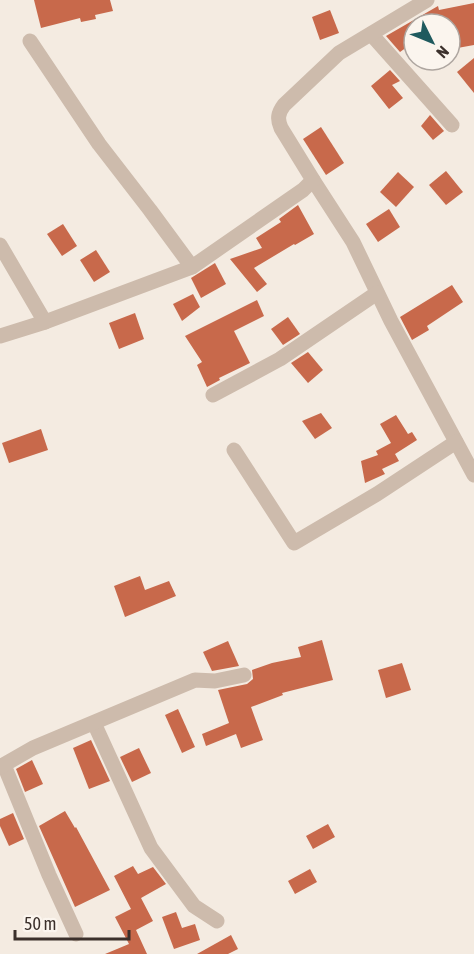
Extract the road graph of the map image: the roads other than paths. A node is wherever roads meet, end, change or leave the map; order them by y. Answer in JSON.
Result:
{"nodes":[{"id":1,"x":427,"y":0,"type":"edge"},
{"id":2,"x":400,"y":7,"type":"edge"},
{"id":3,"x":371,"y":34,"type":"junction"},
{"id":4,"x":30,"y":40,"type":"dead end"},
{"id":5,"x":452,"y":125,"type":"dead end"},
{"id":6,"x":313,"y":180,"type":"junction"},
{"id":7,"x":0,"y":245,"type":"edge"},
{"id":8,"x":192,"y":267,"type":"junction"},
{"id":9,"x":377,"y":293,"type":"junction"},
{"id":10,"x":45,"y":322,"type":"junction"},
{"id":11,"x":0,"y":336,"type":"edge"},
{"id":12,"x":213,"y":395,"type":"dead end"},
{"id":13,"x":456,"y":442,"type":"junction"},
{"id":14,"x":234,"y":450,"type":"dead end"},
{"id":15,"x":474,"y":475,"type":"edge"},
{"id":16,"x":244,"y":675,"type":"dead end"},
{"id":17,"x":94,"y":723,"type":"junction"},
{"id":18,"x":2,"y":766,"type":"edge"},
{"id":19,"x":217,"y":921,"type":"dead end"},
{"id":20,"x":76,"y":934,"type":"dead end"}],
"edges":[{"from":1,"to":2,"type":"street"},
{"from":2,"to":3,"type":"street"},
{"from":3,"to":5,"type":"street"},
{"from":3,"to":6,"type":"street"},
{"from":4,"to":8,"type":"street"},
{"from":6,"to":8,"type":"street"},
{"from":6,"to":9,"type":"street"},
{"from":7,"to":10,"type":"street"},
{"from":8,"to":10,"type":"street"},
{"from":9,"to":12,"type":"street"},
{"from":9,"to":13,"type":"street"},
{"from":10,"to":11,"type":"street"},
{"from":13,"to":14,"type":"street"},
{"from":13,"to":15,"type":"street"},
{"from":16,"to":17,"type":"street"},
{"from":17,"to":18,"type":"street"},
{"from":17,"to":19,"type":"street"},
{"from":18,"to":20,"type":"street"}]}
